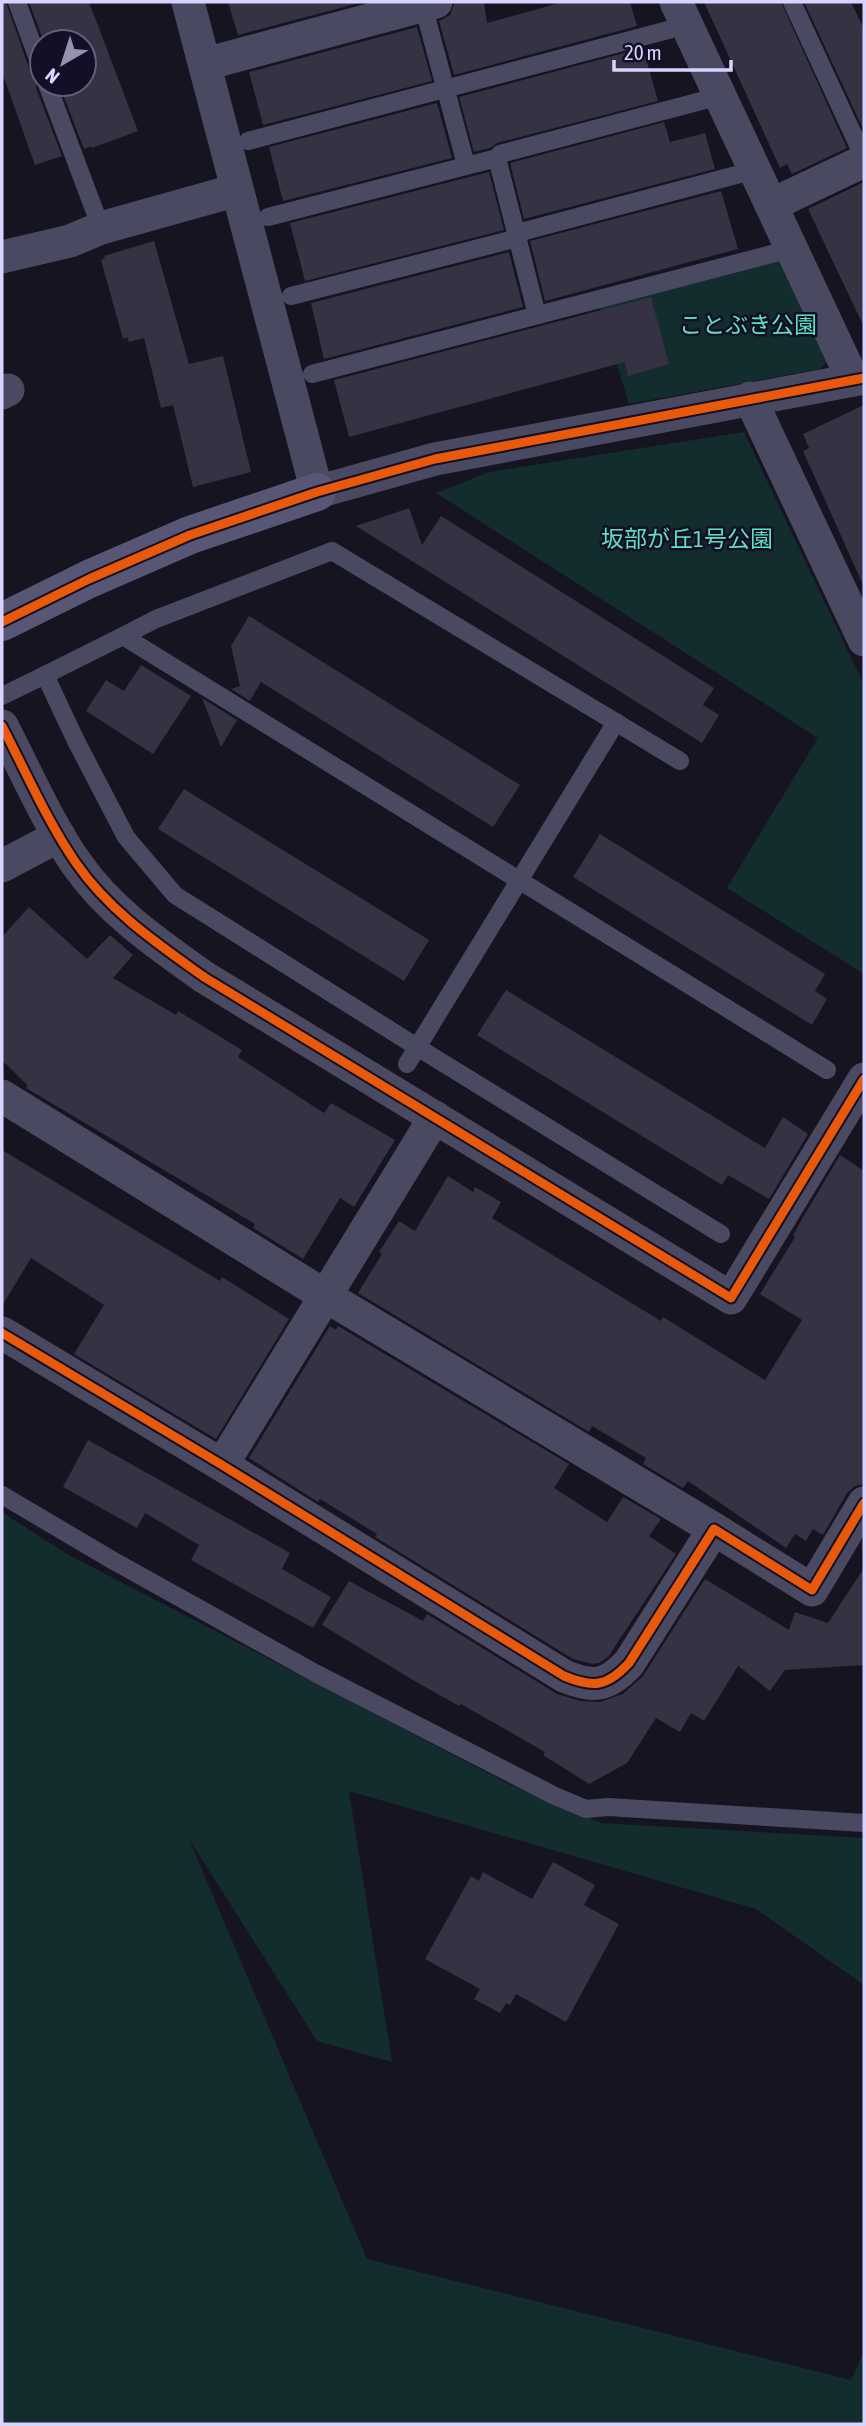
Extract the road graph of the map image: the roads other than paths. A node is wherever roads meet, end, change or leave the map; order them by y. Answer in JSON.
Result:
{"nodes":[{"id":1,"x":17,"y":2,"type":"edge"},
{"id":2,"x":188,"y":2,"type":"edge"},
{"id":3,"x":792,"y":2,"type":"edge"},
{"id":4,"x":429,"y":3,"type":"edge"},
{"id":5,"x":681,"y":13,"type":"edge"},
{"id":6,"x":28,"y":32,"type":"edge"},
{"id":7,"x":205,"y":64,"type":"junction"},
{"id":8,"x":446,"y":89,"type":"junction"},
{"id":9,"x":720,"y":96,"type":"junction"},
{"id":10,"x":52,"y":98,"type":"edge"},
{"id":11,"x":248,"y":141,"type":"dead end"},
{"id":12,"x":497,"y":158,"type":"junction"},
{"id":13,"x":864,"y":159,"type":"edge"},
{"id":14,"x":466,"y":165,"type":"junction"},
{"id":15,"x":755,"y":170,"type":"junction"},
{"id":16,"x":237,"y":190,"type":"junction"},
{"id":17,"x":771,"y":205,"type":"junction"},
{"id":18,"x":268,"y":217,"type":"dead end"},
{"id":19,"x":101,"y":228,"type":"junction"},
{"id":20,"x":518,"y":236,"type":"junction"},
{"id":21,"x":791,"y":249,"type":"junction"},
{"id":22,"x":2,"y":257,"type":"edge"},
{"id":23,"x":290,"y":296,"type":"dead end"},
{"id":24,"x":537,"y":315,"type":"junction"},
{"id":25,"x":312,"y":374,"type":"dead end"},
{"id":26,"x":859,"y":379,"type":"edge"},
{"id":27,"x":750,"y":398,"type":"junction"},
{"id":28,"x":317,"y":492,"type":"junction"},
{"id":29,"x":853,"y":589,"type":"edge"},
{"id":30,"x":2,"y":622,"type":"edge"},
{"id":31,"x":123,"y":636,"type":"junction"},
{"id":32,"x":864,"y":640,"type":"edge"},
{"id":33,"x":45,"y":675,"type":"junction"},
{"id":34,"x":2,"y":696,"type":"edge"},
{"id":35,"x":616,"y":722,"type":"junction"},
{"id":36,"x":2,"y":726,"type":"edge"},
{"id":37,"x":680,"y":761,"type":"dead end"},
{"id":38,"x":60,"y":836,"type":"junction"},
{"id":39,"x":2,"y":866,"type":"edge"},
{"id":40,"x":518,"y":879,"type":"junction"},
{"id":41,"x":417,"y":1047,"type":"junction"},
{"id":42,"x":407,"y":1064,"type":"dead end"},
{"id":43,"x":827,"y":1070,"type":"dead end"},
{"id":44,"x":864,"y":1079,"type":"edge"},
{"id":45,"x":2,"y":1096,"type":"edge"},
{"id":46,"x":435,"y":1117,"type":"junction"},
{"id":47,"x":854,"y":1121,"type":"edge"},
{"id":48,"x":721,"y":1234,"type":"dead end"},
{"id":49,"x":324,"y":1295,"type":"junction"},
{"id":50,"x":2,"y":1333,"type":"edge"},
{"id":51,"x":222,"y":1465,"type":"junction"},
{"id":52,"x":2,"y":1494,"type":"edge"},
{"id":53,"x":864,"y":1503,"type":"edge"},
{"id":54,"x":714,"y":1529,"type":"junction"},
{"id":55,"x":864,"y":1824,"type":"edge"}],
"edges":[{"from":1,"to":6,"type":"lane"},
{"from":2,"to":7,"type":"street"},
{"from":3,"to":13,"type":"lane"},
{"from":4,"to":7,"type":"street"},
{"from":4,"to":8,"type":"lane"},
{"from":5,"to":8,"type":"lane"},
{"from":5,"to":9,"type":"street"},
{"from":7,"to":16,"type":"street"},
{"from":8,"to":11,"type":"lane"},
{"from":8,"to":14,"type":"lane"},
{"from":9,"to":12,"type":"lane"},
{"from":9,"to":15,"type":"street"},
{"from":10,"to":19,"type":"lane"},
{"from":12,"to":14,"type":"lane"},
{"from":12,"to":20,"type":"lane"},
{"from":13,"to":17,"type":"street"},
{"from":14,"to":18,"type":"lane"},
{"from":15,"to":17,"type":"street"},
{"from":15,"to":20,"type":"lane"},
{"from":16,"to":19,"type":"street"},
{"from":16,"to":28,"type":"street"},
{"from":17,"to":21,"type":"street"},
{"from":19,"to":22,"type":"street"},
{"from":20,"to":23,"type":"lane"},
{"from":20,"to":24,"type":"lane"},
{"from":21,"to":24,"type":"lane"},
{"from":21,"to":26,"type":"street"},
{"from":24,"to":25,"type":"lane"},
{"from":26,"to":27,"type":"street"},
{"from":27,"to":28,"type":"street"},
{"from":27,"to":29,"type":"street"},
{"from":28,"to":30,"type":"street"},
{"from":29,"to":32,"type":"street"},
{"from":31,"to":33,"type":"lane"},
{"from":31,"to":35,"type":"lane"},
{"from":31,"to":40,"type":"lane"},
{"from":33,"to":34,"type":"lane"},
{"from":33,"to":41,"type":"lane"},
{"from":35,"to":37,"type":"lane"},
{"from":35,"to":40,"type":"lane"},
{"from":36,"to":38,"type":"street"},
{"from":38,"to":39,"type":"street"},
{"from":38,"to":46,"type":"street"},
{"from":40,"to":41,"type":"lane"},
{"from":40,"to":43,"type":"lane"},
{"from":41,"to":42,"type":"lane"},
{"from":41,"to":48,"type":"lane"},
{"from":44,"to":47,"type":"street"},
{"from":45,"to":49,"type":"street"},
{"from":46,"to":47,"type":"street"},
{"from":46,"to":49,"type":"street"},
{"from":49,"to":51,"type":"street"},
{"from":49,"to":54,"type":"street"},
{"from":50,"to":51,"type":"street"},
{"from":51,"to":54,"type":"street"},
{"from":52,"to":55,"type":"lane"},
{"from":53,"to":54,"type":"street"}]}
